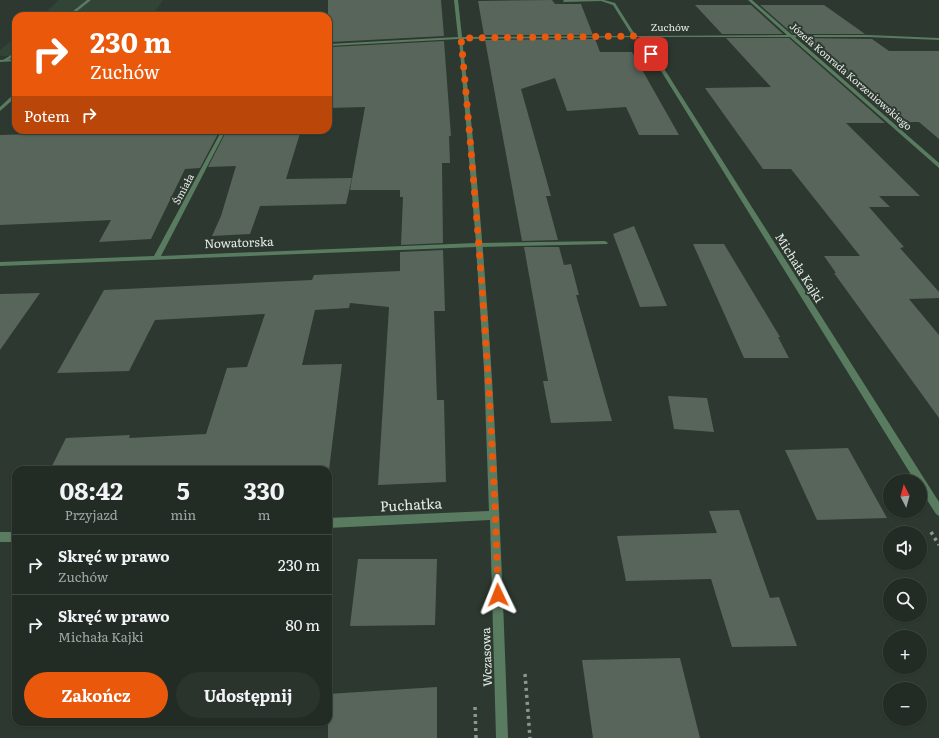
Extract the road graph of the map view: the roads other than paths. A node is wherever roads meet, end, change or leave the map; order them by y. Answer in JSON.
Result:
{"nodes":[{"id":1,"x":89,"y":0,"type":"edge"},
{"id":2,"x":456,"y":0,"type":"edge"},
{"id":3,"x":750,"y":0,"type":"edge"},
{"id":4,"x":564,"y":1,"type":"edge"},
{"id":5,"x":74,"y":12,"type":"edge"},
{"id":6,"x":637,"y":36,"type":"junction"},
{"id":7,"x":791,"y":36,"type":"junction"},
{"id":8,"x":461,"y":38,"type":"junction"},
{"id":9,"x":939,"y":40,"type":"edge"},
{"id":10,"x":332,"y":45,"type":"edge"},
{"id":11,"x":12,"y":55,"type":"edge"},
{"id":12,"x":12,"y":60,"type":"edge"},
{"id":13,"x":2,"y":61,"type":"edge"},
{"id":14,"x":12,"y":99,"type":"edge"},
{"id":15,"x":0,"y":110,"type":"edge"},
{"id":16,"x":222,"y":134,"type":"edge"},
{"id":17,"x":939,"y":166,"type":"edge"},
{"id":18,"x":605,"y":243,"type":"dead end"},
{"id":19,"x":480,"y":245,"type":"junction"},
{"id":20,"x":157,"y":257,"type":"junction"},
{"id":21,"x":0,"y":264,"type":"edge"},
{"id":22,"x":939,"y":511,"type":"edge"},
{"id":23,"x":495,"y":515,"type":"junction"},
{"id":24,"x":332,"y":523,"type":"edge"},
{"id":25,"x":0,"y":537,"type":"edge"},
{"id":26,"x":12,"y":537,"type":"edge"},
{"id":27,"x":502,"y":738,"type":"edge"}],
"edges":[{"from":1,"to":5,"type":"street"},
{"from":2,"to":8,"type":"street","name":"Wczasowa"},
{"from":3,"to":7,"type":"street","name":"Józefa Konrada Korzeniowskiego"},
{"from":4,"to":6,"type":"street","name":"Michała Kajki"},
{"from":6,"to":7,"type":"street","name":"Zuchów"},
{"from":6,"to":8,"type":"street","name":"Zuchów"},
{"from":6,"to":22,"type":"street","name":"Michała Kajki"},
{"from":7,"to":9,"type":"street","name":"Zuchów"},
{"from":7,"to":17,"type":"street","name":"Józefa Konrada Korzeniowskiego"},
{"from":8,"to":10,"type":"street","name":"Zuchów"},
{"from":8,"to":19,"type":"street","name":"Wczasowa"},
{"from":11,"to":13,"type":"street"},
{"from":12,"to":13,"type":"street"},
{"from":14,"to":15,"type":"street"},
{"from":16,"to":20,"type":"street","name":"Śmiała"},
{"from":18,"to":19,"type":"street","name":"Nowatorska"},
{"from":19,"to":20,"type":"street","name":"Nowatorska"},
{"from":19,"to":23,"type":"street","name":"Wczasowa"},
{"from":20,"to":21,"type":"street","name":"Nowatorska"},
{"from":23,"to":24,"type":"street","name":"Puchatka"},
{"from":23,"to":27,"type":"street","name":"Wczasowa"},
{"from":25,"to":26,"type":"street"}]}
